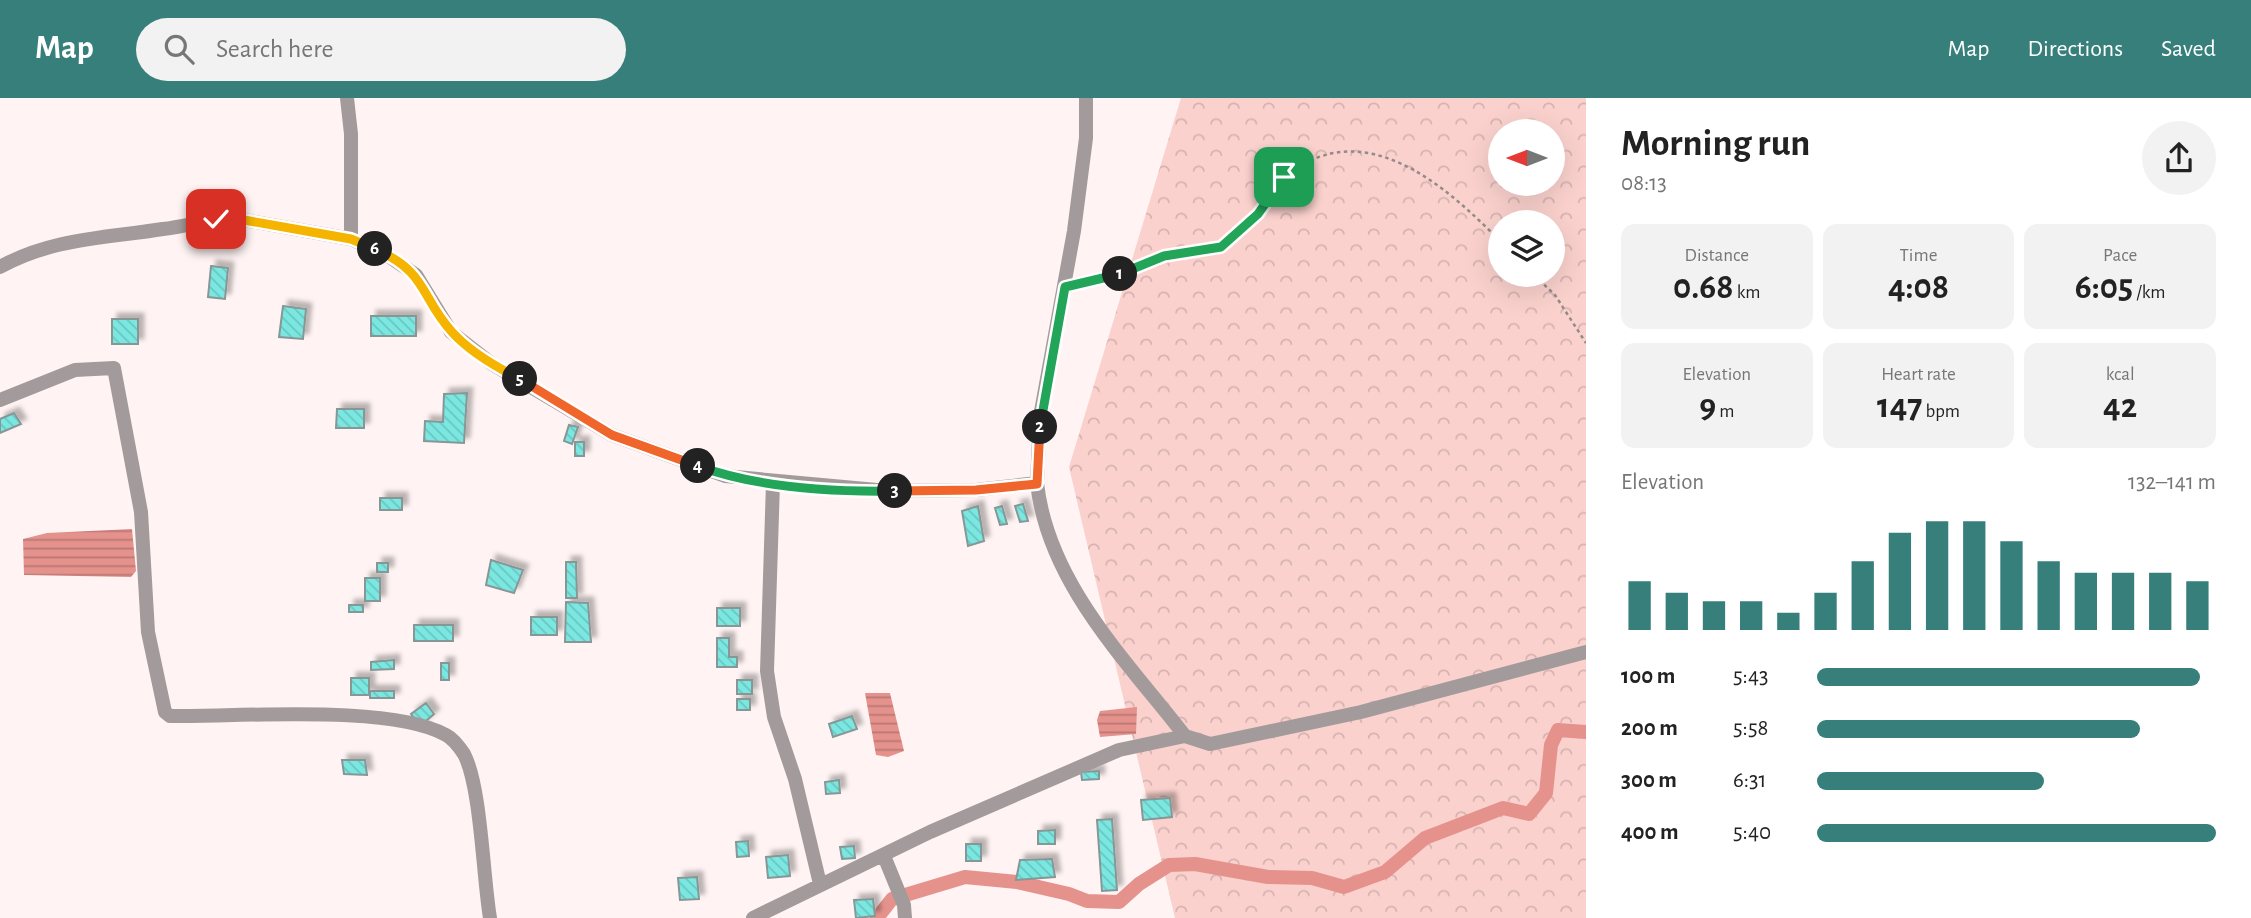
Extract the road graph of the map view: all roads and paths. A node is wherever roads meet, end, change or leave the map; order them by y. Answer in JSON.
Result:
{"nodes":[{"id":1,"x":347,"y":98,"type":"edge"},
{"id":2,"x":1086,"y":98,"type":"edge"},
{"id":3,"x":1488,"y":229,"type":"edge"},
{"id":4,"x":351,"y":239,"type":"junction"},
{"id":5,"x":0,"y":267,"type":"edge"},
{"id":6,"x":1065,"y":287,"type":"junction"},
{"id":7,"x":1547,"y":287,"type":"edge"},
{"id":8,"x":1586,"y":343,"type":"edge"},
{"id":9,"x":0,"y":400,"type":"edge"},
{"id":10,"x":773,"y":483,"type":"junction"},
{"id":11,"x":1037,"y":484,"type":"junction"},
{"id":12,"x":1586,"y":652,"type":"edge"},
{"id":13,"x":1185,"y":736,"type":"junction"},
{"id":14,"x":884,"y":856,"type":"junction"},
{"id":15,"x":820,"y":884,"type":"junction"},
{"id":16,"x":490,"y":918,"type":"edge"},
{"id":17,"x":753,"y":918,"type":"edge"},
{"id":18,"x":905,"y":918,"type":"edge"}],
"edges":[{"from":1,"to":4,"type":"street"},
{"from":2,"to":6,"type":"street"},
{"from":3,"to":6,"type":"path"},
{"from":4,"to":5,"type":"street"},
{"from":4,"to":10,"type":"street"},
{"from":6,"to":11,"type":"street"},
{"from":7,"to":8,"type":"path"},
{"from":9,"to":16,"type":"street"},
{"from":10,"to":11,"type":"street"},
{"from":10,"to":15,"type":"street"},
{"from":11,"to":13,"type":"street"},
{"from":12,"to":13,"type":"street"},
{"from":13,"to":14,"type":"street"},
{"from":14,"to":15,"type":"street"},
{"from":14,"to":18,"type":"street"},
{"from":15,"to":17,"type":"street"}]}
